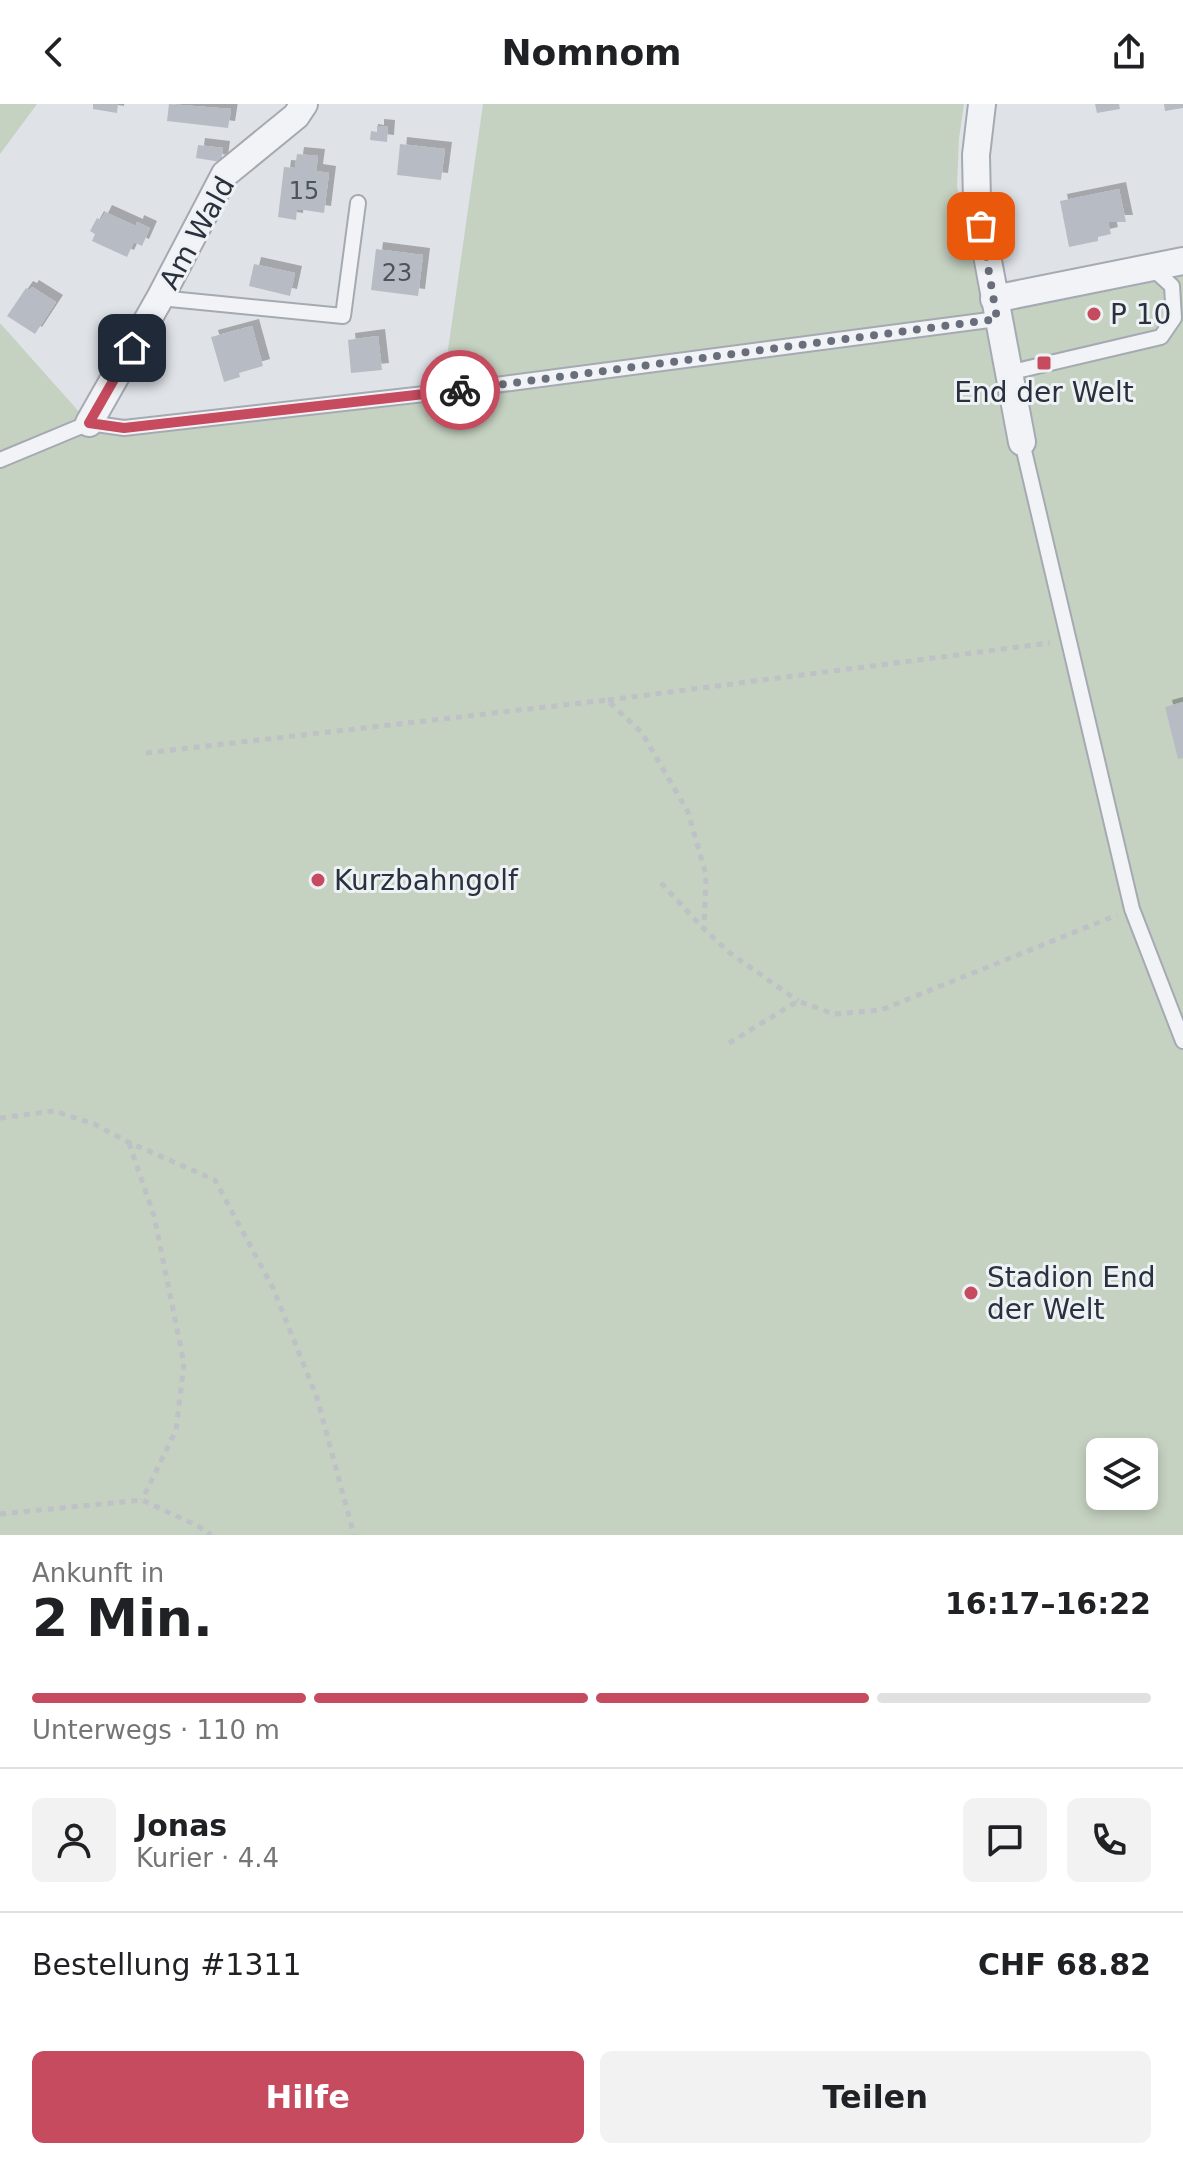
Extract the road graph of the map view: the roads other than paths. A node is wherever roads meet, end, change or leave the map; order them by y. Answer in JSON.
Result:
{"nodes":[{"id":1,"x":304,"y":104,"type":"edge"},
{"id":2,"x":982,"y":104,"type":"edge"},
{"id":3,"x":358,"y":203,"type":"dead end"},
{"id":4,"x":1183,"y":261,"type":"edge"},
{"id":5,"x":1151,"y":267,"type":"junction"},
{"id":6,"x":160,"y":298,"type":"junction"},
{"id":7,"x":995,"y":309,"type":"junction"},
{"id":8,"x":1008,"y":373,"type":"junction"},
{"id":9,"x":89,"y":423,"type":"junction"},
{"id":10,"x":1022,"y":442,"type":"joint"},
{"id":11,"x":0,"y":460,"type":"edge"},
{"id":12,"x":1183,"y":1041,"type":"edge"}],
"edges":[{"from":1,"to":6,"type":"street","name":"Am Wald"},
{"from":2,"to":7,"type":"street"},
{"from":3,"to":6,"type":"lane"},
{"from":4,"to":5,"type":"street"},
{"from":5,"to":7,"type":"street"},
{"from":5,"to":8,"type":"lane"},
{"from":6,"to":9,"type":"street","name":"Am Wald"},
{"from":7,"to":8,"type":"street"},
{"from":7,"to":9,"type":"lane"},
{"from":8,"to":10,"type":"street"},
{"from":9,"to":11,"type":"lane"},
{"from":10,"to":12,"type":"lane"}]}
